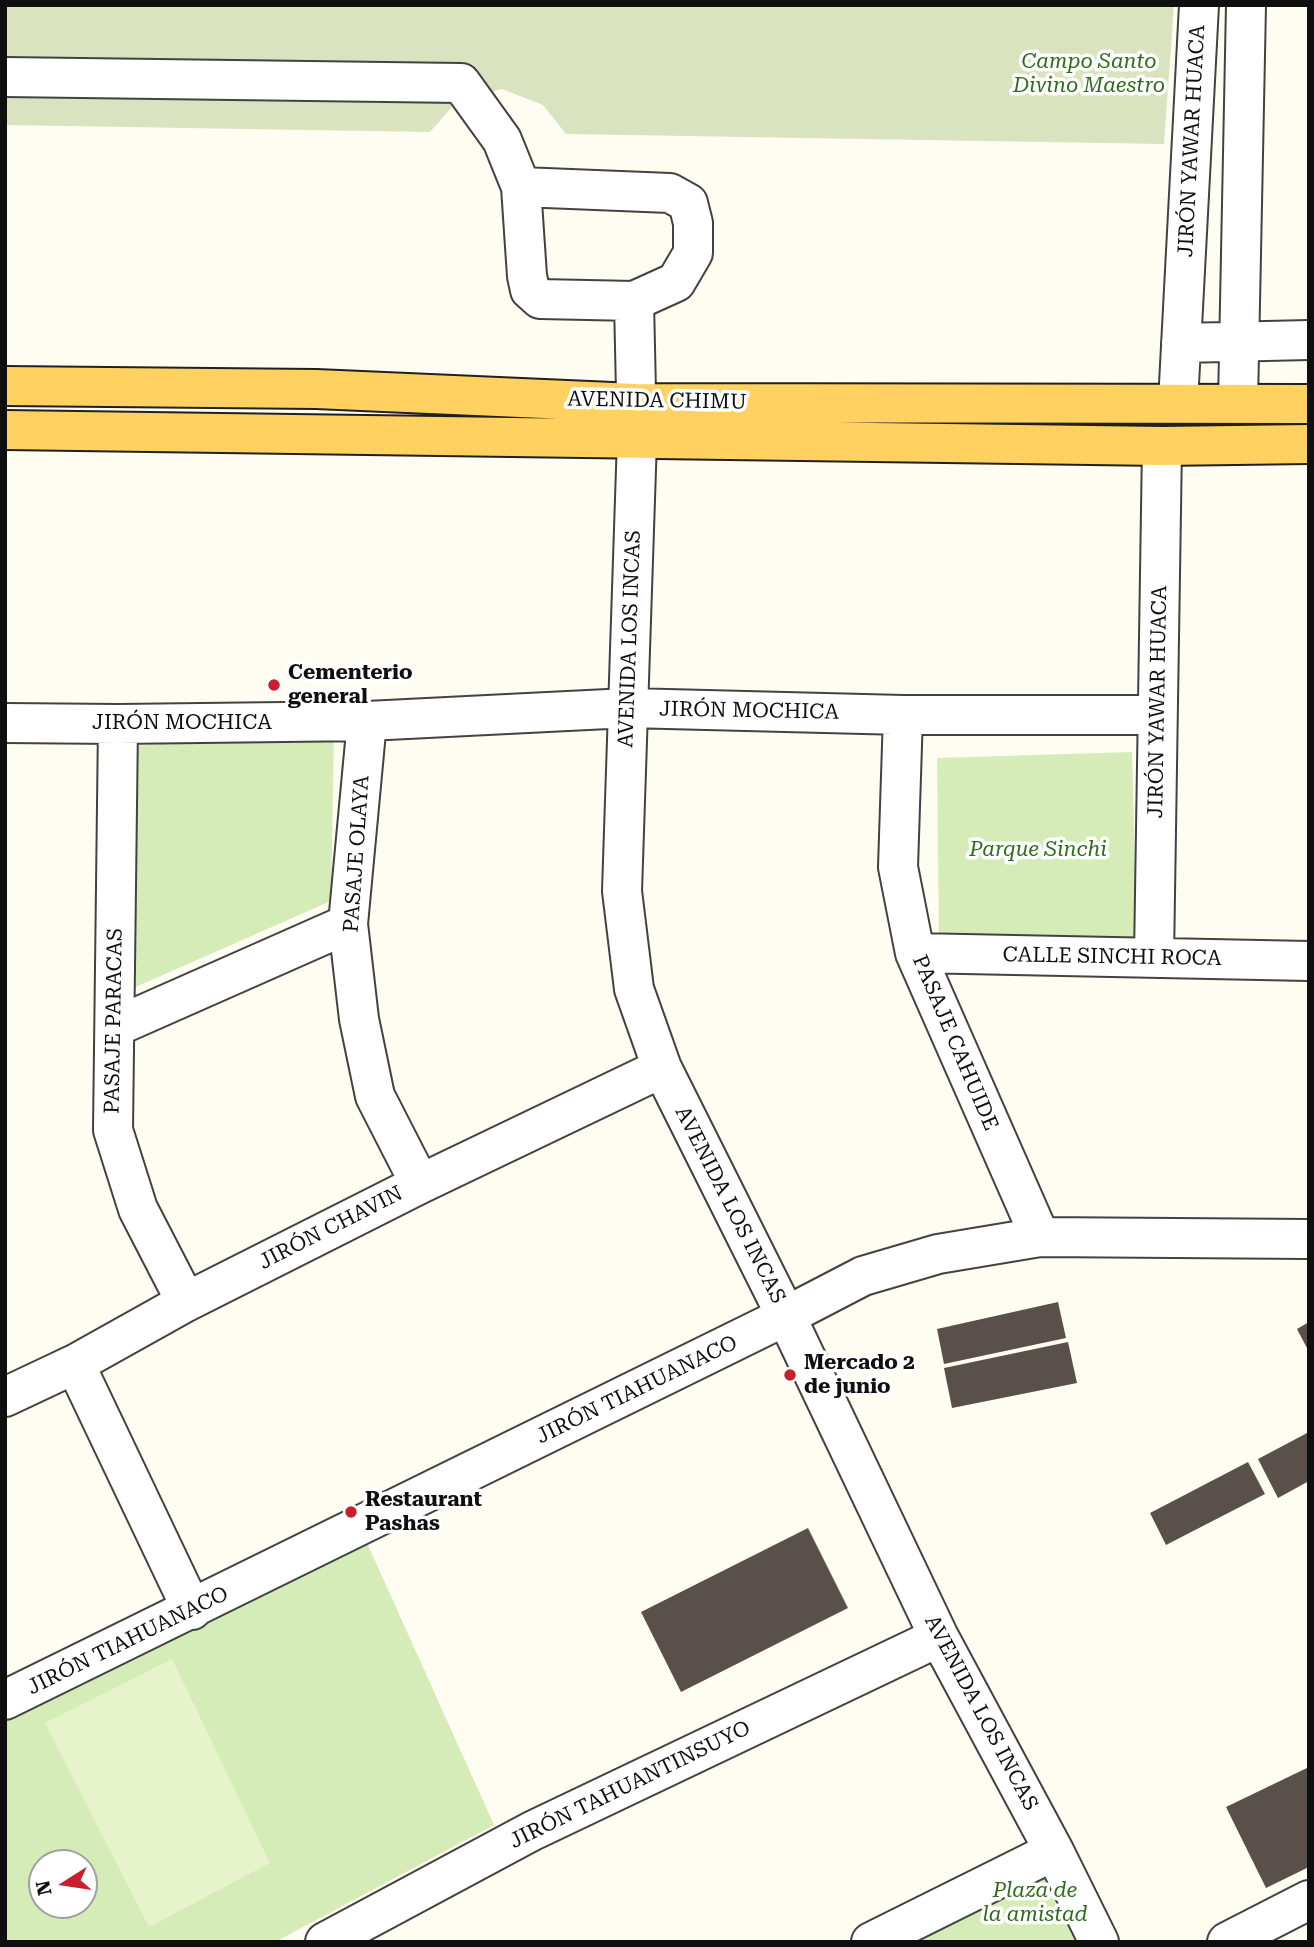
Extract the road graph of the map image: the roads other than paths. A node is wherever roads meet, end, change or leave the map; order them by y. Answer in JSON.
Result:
{"nodes":[{"id":1,"x":1199,"y":5,"type":"edge"},
{"id":2,"x":1246,"y":5,"type":"edge"},
{"id":3,"x":5,"y":77,"type":"edge"},
{"id":4,"x":521,"y":187,"type":"junction"},
{"id":5,"x":634,"y":300,"type":"junction"},
{"id":6,"x":1309,"y":340,"type":"edge"},
{"id":7,"x":1239,"y":341,"type":"junction"},
{"id":8,"x":1181,"y":343,"type":"junction"},
{"id":9,"x":5,"y":386,"type":"edge"},
{"id":10,"x":1178,"y":403,"type":"junction"},
{"id":11,"x":1238,"y":403,"type":"junction"},
{"id":12,"x":1309,"y":404,"type":"edge"},
{"id":13,"x":636,"y":421,"type":"junction"},
{"id":14,"x":5,"y":430,"type":"edge"},
{"id":15,"x":1309,"y":444,"type":"edge"},
{"id":16,"x":1162,"y":446,"type":"junction"},
{"id":17,"x":628,"y":708,"type":"junction"},
{"id":18,"x":903,"y":715,"type":"junction"},
{"id":19,"x":1157,"y":715,"type":"junction"},
{"id":20,"x":367,"y":721,"type":"junction"},
{"id":21,"x":5,"y":723,"type":"edge"},
{"id":22,"x":118,"y":724,"type":"junction"},
{"id":23,"x":348,"y":924,"type":"junction"},
{"id":24,"x":915,"y":953,"type":"junction"},
{"id":25,"x":1154,"y":958,"type":"junction"},
{"id":26,"x":1309,"y":961,"type":"edge"},
{"id":27,"x":115,"y":1027,"type":"junction"},
{"id":28,"x":662,"y":1068,"type":"junction"},
{"id":29,"x":420,"y":1184,"type":"junction"},
{"id":30,"x":1040,"y":1237,"type":"junction"},
{"id":31,"x":1309,"y":1239,"type":"edge"},
{"id":32,"x":186,"y":1302,"type":"junction"},
{"id":33,"x":786,"y":1316,"type":"junction"},
{"id":34,"x":75,"y":1364,"type":"junction"},
{"id":35,"x":5,"y":1397,"type":"edge"},
{"id":36,"x":192,"y":1610,"type":"junction"},
{"id":37,"x":939,"y":1637,"type":"junction"},
{"id":38,"x":5,"y":1700,"type":"edge"},
{"id":39,"x":1054,"y":1851,"type":"junction"},
{"id":40,"x":1309,"y":1900,"type":"edge"},
{"id":41,"x":1251,"y":1936,"type":"edge"},
{"id":42,"x":325,"y":1942,"type":"edge"},
{"id":43,"x":871,"y":1942,"type":"edge"},
{"id":44,"x":1099,"y":1942,"type":"edge"}],
"edges":[{"from":1,"to":8,"type":"street","name":"JIRÓN YAWAR HUACA"},
{"from":2,"to":7,"type":"street"},
{"from":3,"to":4,"type":"street"},
{"from":4,"to":5,"type":"street"},
{"from":4,"to":5,"type":"street"},
{"from":5,"to":13,"type":"street","name":"AVENIDA LOS INCAS"},
{"from":6,"to":7,"type":"street"},
{"from":7,"to":8,"type":"street"},
{"from":7,"to":11,"type":"street"},
{"from":8,"to":10,"type":"street","name":"JIRÓN YAWAR HUACA"},
{"from":9,"to":13,"type":"main road","name":"AVENIDA CHIMU"},
{"from":10,"to":11,"type":"main road","name":"AVENIDA CHIMU"},
{"from":10,"to":13,"type":"main road","name":"AVENIDA CHIMU"},
{"from":11,"to":12,"type":"main road","name":"AVENIDA CHIMU"},
{"from":13,"to":14,"type":"main road","name":"AVENIDA CHIMU"},
{"from":13,"to":16,"type":"main road","name":"AVENIDA CHIMU"},
{"from":13,"to":17,"type":"street","name":"AVENIDA LOS INCAS"},
{"from":15,"to":16,"type":"main road","name":"AVENIDA CHIMU"},
{"from":16,"to":19,"type":"street","name":"JIRÓN YAWAR HUACA"},
{"from":17,"to":18,"type":"street","name":"JIRÓN MOCHICA"},
{"from":17,"to":20,"type":"street","name":"JIRÓN MOCHICA"},
{"from":17,"to":28,"type":"street","name":"AVENIDA LOS INCAS"},
{"from":18,"to":19,"type":"street","name":"JIRÓN MOCHICA"},
{"from":18,"to":24,"type":"street","name":"PASAJE CAHUIDE"},
{"from":19,"to":25,"type":"street","name":"JIRÓN YAWAR HUACA"},
{"from":20,"to":22,"type":"street","name":"JIRÓN MOCHICA"},
{"from":20,"to":23,"type":"street","name":"PASAJE OLAYA"},
{"from":21,"to":22,"type":"street","name":"JIRÓN MOCHICA"},
{"from":22,"to":27,"type":"street","name":"PASAJE PARACAS"},
{"from":23,"to":27,"type":"street"},
{"from":23,"to":29,"type":"street","name":"PASAJE OLAYA"},
{"from":24,"to":25,"type":"street","name":"CALLE SINCHI ROCA"},
{"from":24,"to":30,"type":"street","name":"PASAJE CAHUIDE"},
{"from":25,"to":26,"type":"street","name":"CALLE SINCHI ROCA"},
{"from":27,"to":32,"type":"street","name":"PASAJE PARACAS"},
{"from":28,"to":29,"type":"street","name":"JIRÓN CHAVIN"},
{"from":28,"to":33,"type":"street","name":"AVENIDA LOS INCAS"},
{"from":29,"to":32,"type":"street","name":"JIRÓN CHAVIN"},
{"from":30,"to":31,"type":"street","name":"JIRÓN TIAHUANACO"},
{"from":30,"to":33,"type":"street","name":"JIRÓN TIAHUANACO"},
{"from":32,"to":34,"type":"street","name":"JIRÓN CHAVIN"},
{"from":33,"to":36,"type":"street","name":"JIRÓN TIAHUANACO"},
{"from":33,"to":37,"type":"street","name":"AVENIDA LOS INCAS"},
{"from":34,"to":35,"type":"street","name":"JIRÓN CHAVIN"},
{"from":34,"to":36,"type":"street"},
{"from":36,"to":38,"type":"street","name":"JIRÓN TIAHUANACO"},
{"from":37,"to":39,"type":"street","name":"AVENIDA LOS INCAS"},
{"from":37,"to":42,"type":"street","name":"JIRÓN TAHUANTINSUYO"},
{"from":39,"to":43,"type":"street"},
{"from":39,"to":44,"type":"street","name":"AVENIDA LOS INCAS"},
{"from":40,"to":41,"type":"street"}]}
